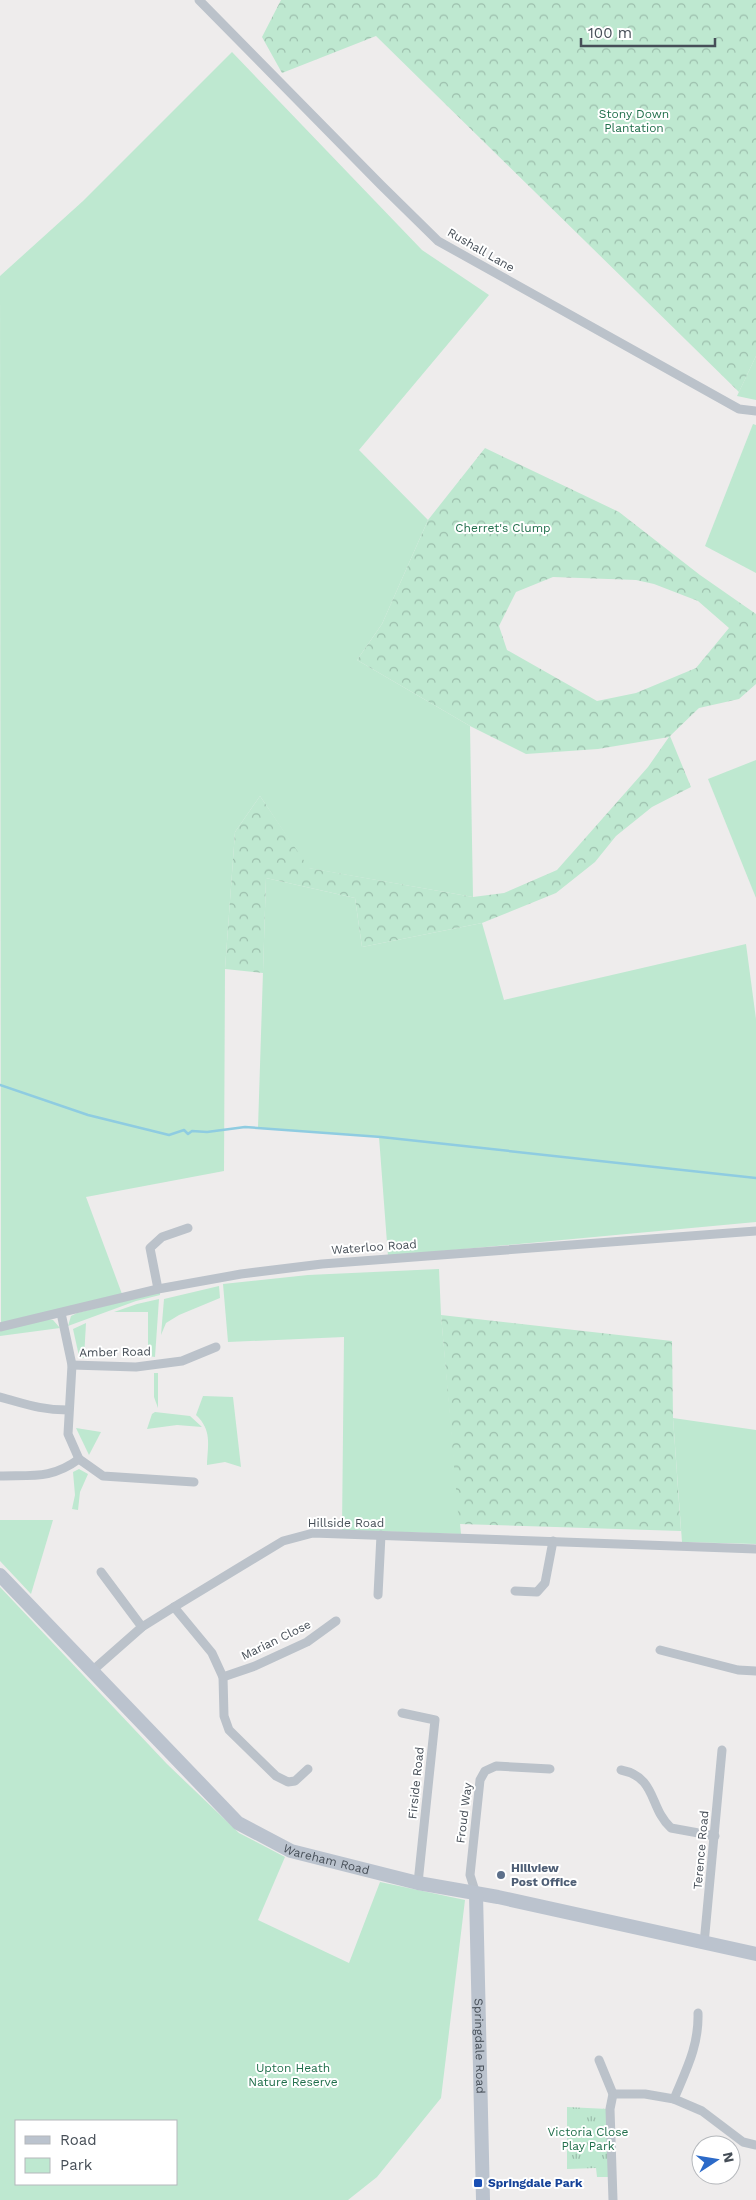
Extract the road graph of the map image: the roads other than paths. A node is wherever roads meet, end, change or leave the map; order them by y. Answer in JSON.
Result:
{"nodes":[{"id":1,"x":199,"y":0,"type":"edge"},
{"id":2,"x":756,"y":411,"type":"edge"},
{"id":3,"x":188,"y":1228,"type":"dead end"},
{"id":4,"x":756,"y":1231,"type":"edge"},
{"id":5,"x":158,"y":1289,"type":"junction"},
{"id":6,"x":61,"y":1313,"type":"junction"},
{"id":7,"x":0,"y":1327,"type":"edge"},
{"id":8,"x":216,"y":1348,"type":"dead end"},
{"id":9,"x":72,"y":1365,"type":"junction"},
{"id":10,"x":0,"y":1397,"type":"edge"},
{"id":11,"x":68,"y":1410,"type":"junction"},
{"id":12,"x":79,"y":1459,"type":"junction"},
{"id":13,"x":0,"y":1476,"type":"edge"},
{"id":14,"x":194,"y":1482,"type":"dead end"},
{"id":15,"x":382,"y":1535,"type":"junction"},
{"id":16,"x":552,"y":1541,"type":"junction"},
{"id":17,"x":756,"y":1549,"type":"edge"},
{"id":18,"x":101,"y":1572,"type":"dead end"},
{"id":19,"x":0,"y":1575,"type":"edge"},
{"id":20,"x":516,"y":1591,"type":"dead end"},
{"id":21,"x":378,"y":1595,"type":"dead end"},
{"id":22,"x":174,"y":1607,"type":"junction"},
{"id":23,"x":336,"y":1621,"type":"dead end"},
{"id":24,"x":142,"y":1627,"type":"junction"},
{"id":25,"x":660,"y":1650,"type":"dead end"},
{"id":26,"x":92,"y":1671,"type":"junction"},
{"id":27,"x":756,"y":1671,"type":"edge"},
{"id":28,"x":223,"y":1677,"type":"junction"},
{"id":29,"x":402,"y":1713,"type":"dead end"},
{"id":30,"x":724,"y":1756,"type":"dead end"},
{"id":31,"x":308,"y":1769,"type":"dead end"},
{"id":32,"x":550,"y":1770,"type":"dead end"},
{"id":33,"x":621,"y":1770,"type":"dead end"},
{"id":34,"x":715,"y":1836,"type":"junction"},
{"id":35,"x":418,"y":1882,"type":"junction"},
{"id":36,"x":476,"y":1894,"type":"junction"},
{"id":37,"x":704,"y":1944,"type":"junction"},
{"id":38,"x":756,"y":1954,"type":"edge"},
{"id":39,"x":698,"y":2013,"type":"dead end"},
{"id":40,"x":598,"y":2060,"type":"dead end"},
{"id":41,"x":613,"y":2094,"type":"junction"},
{"id":42,"x":674,"y":2099,"type":"junction"},
{"id":43,"x":756,"y":2145,"type":"edge"},
{"id":44,"x":483,"y":2200,"type":"edge"},
{"id":45,"x":614,"y":2200,"type":"edge"}],
"edges":[{"from":1,"to":2,"type":"street","name":"Rushall Lane"},
{"from":3,"to":5,"type":"street"},
{"from":4,"to":5,"type":"street","name":"Waterloo Road"},
{"from":5,"to":6,"type":"street","name":"Waterloo Road"},
{"from":6,"to":7,"type":"street","name":"Waterloo Road"},
{"from":6,"to":9,"type":"street"},
{"from":8,"to":9,"type":"street","name":"Amber Road"},
{"from":9,"to":11,"type":"street"},
{"from":10,"to":11,"type":"street"},
{"from":11,"to":12,"type":"street"},
{"from":12,"to":13,"type":"street"},
{"from":12,"to":14,"type":"street"},
{"from":15,"to":16,"type":"street","name":"Hillside Road"},
{"from":15,"to":21,"type":"street"},
{"from":15,"to":22,"type":"street","name":"Hillside Road"},
{"from":16,"to":17,"type":"street","name":"Hillside Road"},
{"from":16,"to":20,"type":"street"},
{"from":18,"to":24,"type":"street"},
{"from":19,"to":26,"type":"street","name":"Wareham Road"},
{"from":22,"to":24,"type":"street","name":"Hillside Road"},
{"from":22,"to":28,"type":"street"},
{"from":23,"to":28,"type":"street","name":"Marian Close"},
{"from":24,"to":26,"type":"street","name":"Hillside Road"},
{"from":25,"to":27,"type":"street"},
{"from":26,"to":35,"type":"street","name":"Wareham Road"},
{"from":28,"to":31,"type":"street"},
{"from":29,"to":35,"type":"street","name":"Firside Road"},
{"from":30,"to":34,"type":"street","name":"Terence Road"},
{"from":32,"to":36,"type":"street","name":"Froud Way"},
{"from":33,"to":34,"type":"street"},
{"from":34,"to":37,"type":"street","name":"Terence Road"},
{"from":35,"to":36,"type":"street","name":"Wareham Road"},
{"from":36,"to":37,"type":"street","name":"Wareham Road"},
{"from":36,"to":44,"type":"street","name":"Springdale Road"},
{"from":37,"to":38,"type":"street","name":"Wareham Road"},
{"from":39,"to":42,"type":"street"},
{"from":40,"to":41,"type":"street"},
{"from":41,"to":42,"type":"street"},
{"from":41,"to":45,"type":"street"},
{"from":42,"to":43,"type":"street"}]}
